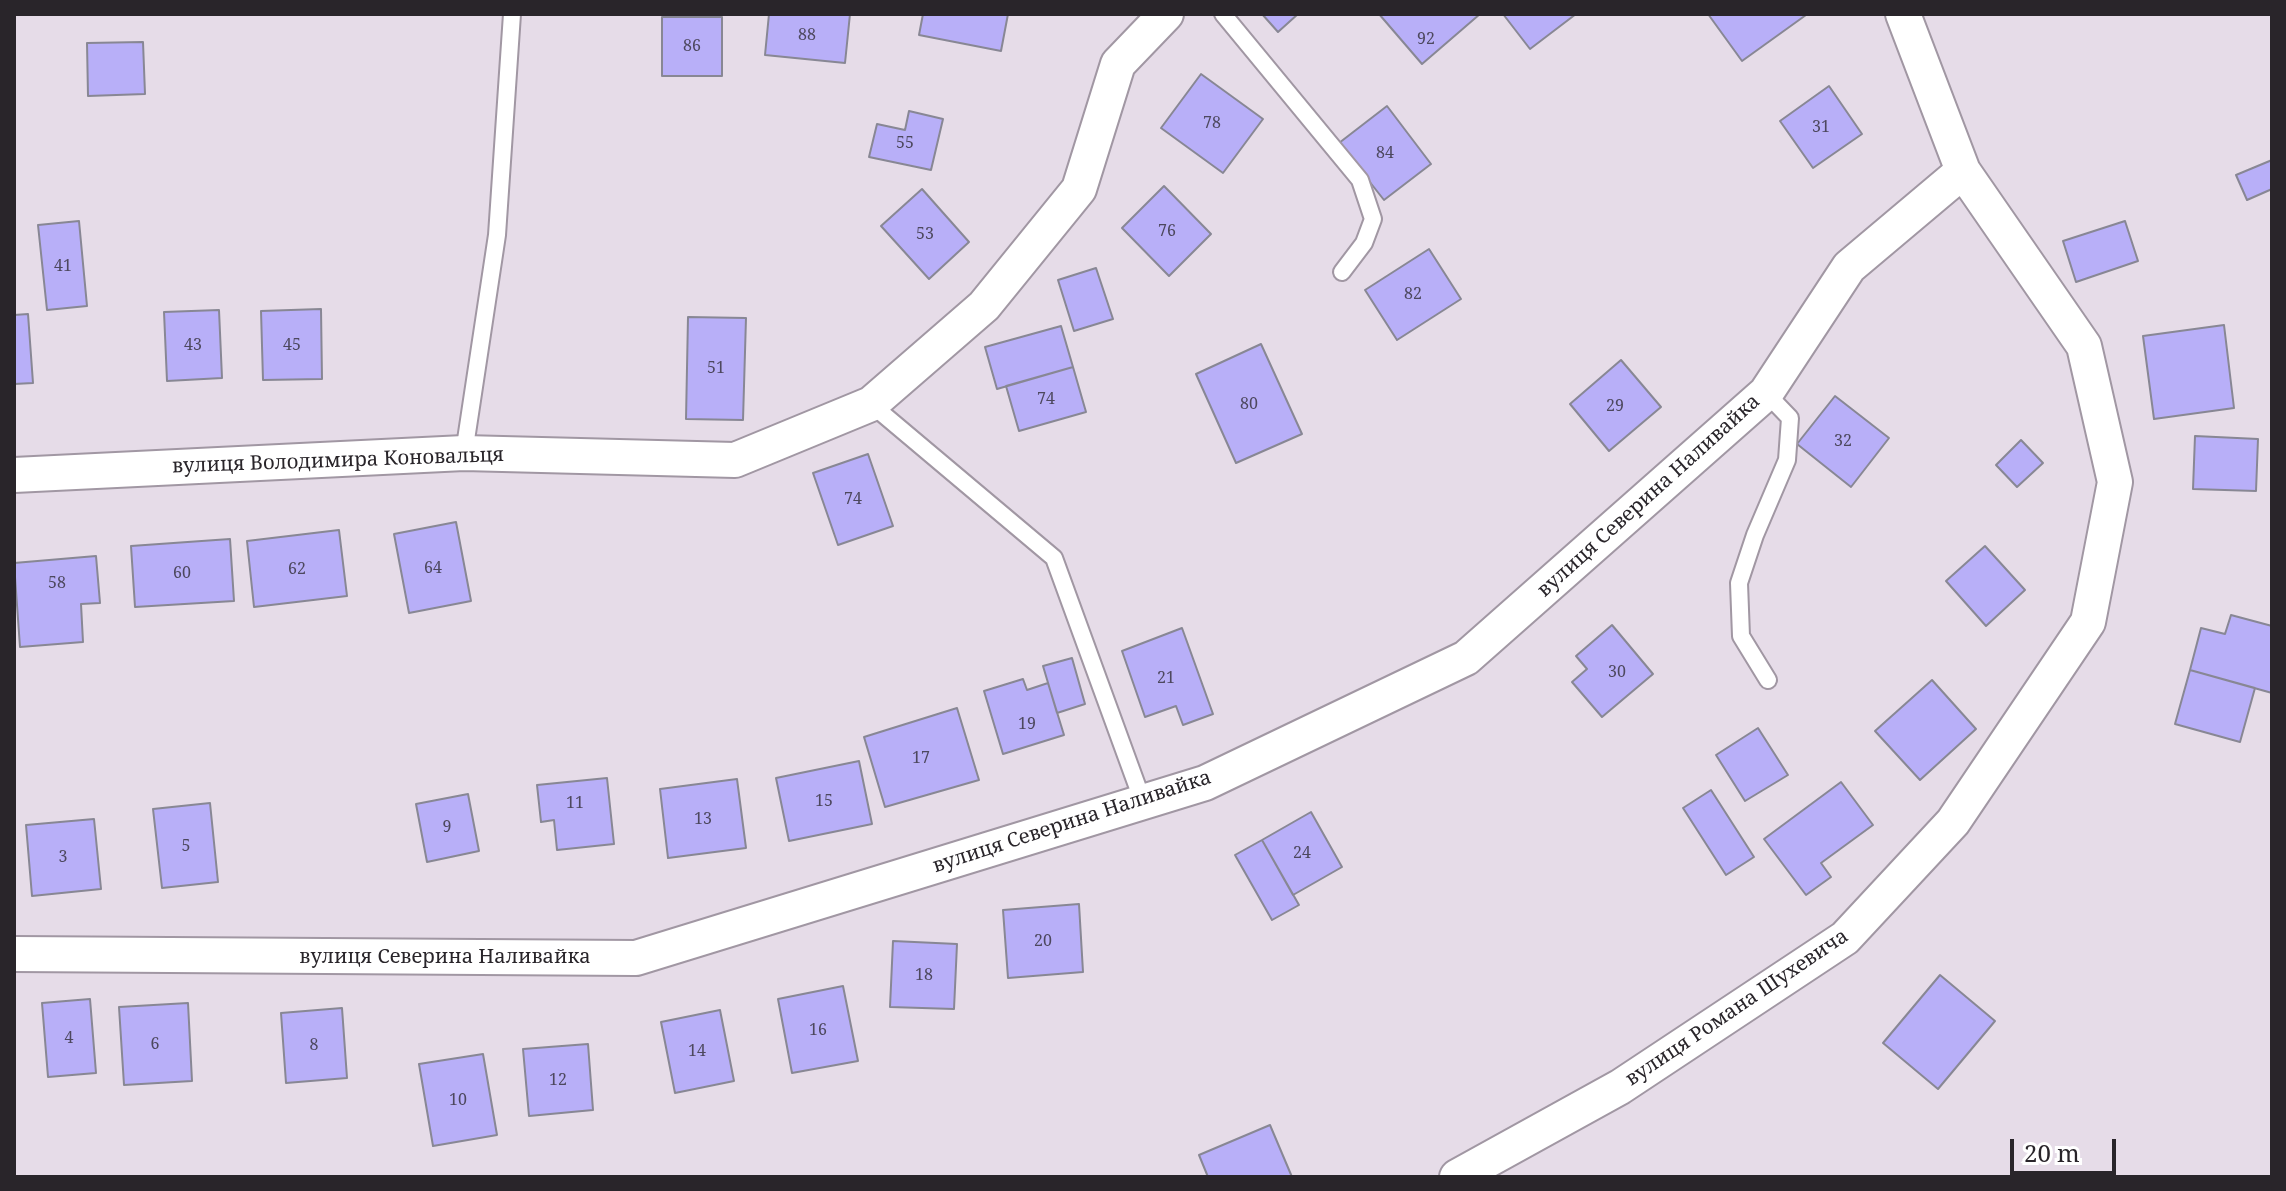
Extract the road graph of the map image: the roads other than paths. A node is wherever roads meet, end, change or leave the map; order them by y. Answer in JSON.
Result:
{"nodes":[{"id":1,"x":512,"y":14,"type":"edge"},
{"id":2,"x":1166,"y":14,"type":"edge"},
{"id":3,"x":1223,"y":14,"type":"edge"},
{"id":4,"x":1903,"y":14,"type":"edge"},
{"id":5,"x":1963,"y":171,"type":"junction"},
{"id":6,"x":1342,"y":272,"type":"dead end"},
{"id":7,"x":1766,"y":393,"type":"junction"},
{"id":8,"x":871,"y":404,"type":"junction"},
{"id":9,"x":464,"y":453,"type":"junction"},
{"id":10,"x":14,"y":475,"type":"edge"},
{"id":11,"x":1768,"y":680,"type":"dead end"},
{"id":12,"x":1143,"y":802,"type":"junction"},
{"id":13,"x":14,"y":954,"type":"edge"},
{"id":14,"x":1457,"y":1177,"type":"edge"}],
"edges":[{"from":1,"to":9,"type":"lane"},
{"from":2,"to":8,"type":"street","name":"вулиця Володимира Коновальця"},
{"from":3,"to":6,"type":"lane"},
{"from":4,"to":5,"type":"street","name":"вулиця Романа Шухевича"},
{"from":5,"to":7,"type":"street","name":"вулиця Северина Наливайка"},
{"from":5,"to":14,"type":"street","name":"вулиця Романа Шухевича"},
{"from":7,"to":11,"type":"lane"},
{"from":7,"to":12,"type":"street","name":"вулиця Северина Наливайка"},
{"from":8,"to":9,"type":"street","name":"вулиця Володимира Коновальця"},
{"from":8,"to":12,"type":"lane"},
{"from":9,"to":10,"type":"street","name":"вулиця Володимира Коновальця"},
{"from":12,"to":13,"type":"street","name":"вулиця Северина Наливайка"}]}
